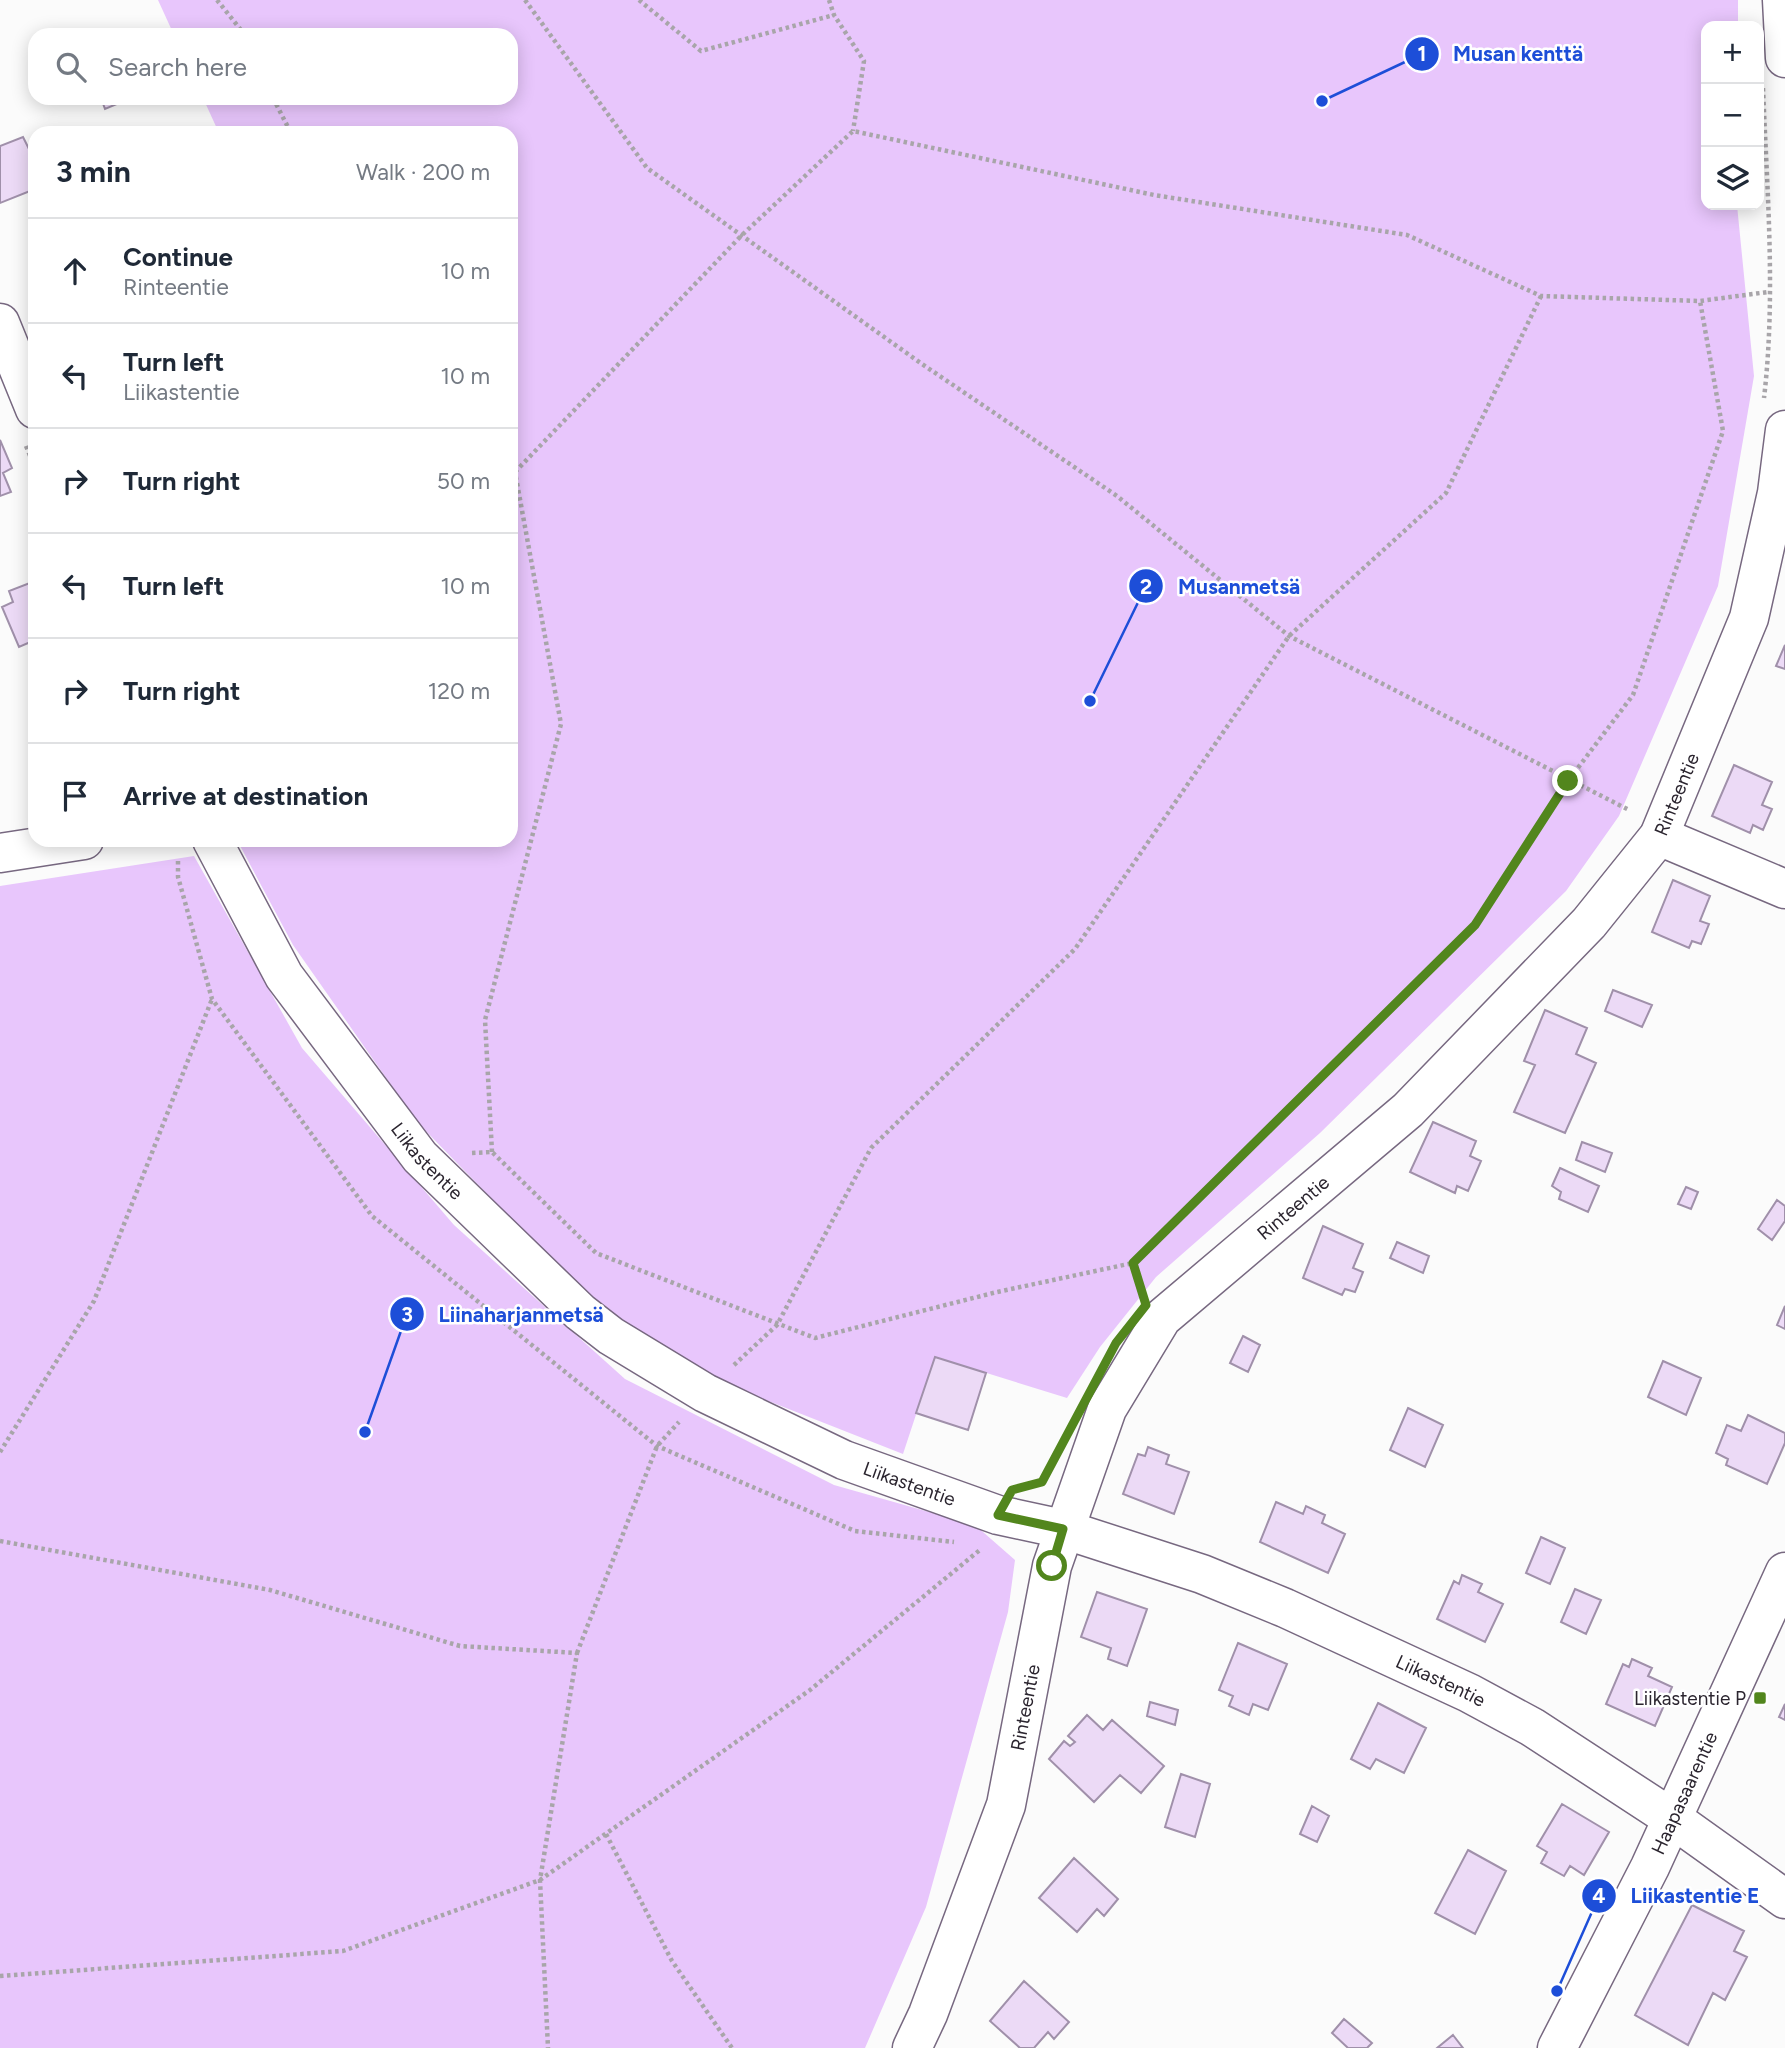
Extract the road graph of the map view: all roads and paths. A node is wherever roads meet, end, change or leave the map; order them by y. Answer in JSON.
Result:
{"nodes":[{"id":1,"x":217,"y":0,"type":"edge"},
{"id":2,"x":525,"y":0,"type":"edge"},
{"id":3,"x":639,"y":0,"type":"edge"},
{"id":4,"x":829,"y":0,"type":"edge"},
{"id":5,"x":1782,"y":0,"type":"edge"},
{"id":6,"x":834,"y":15,"type":"junction"},
{"id":7,"x":239,"y":28,"type":"edge"},
{"id":8,"x":1774,"y":69,"type":"edge"},
{"id":9,"x":277,"y":105,"type":"edge"},
{"id":10,"x":287,"y":126,"type":"edge"},
{"id":11,"x":853,"y":131,"type":"junction"},
{"id":12,"x":741,"y":236,"type":"junction"},
{"id":13,"x":1768,"y":292,"type":"junction"},
{"id":14,"x":1541,"y":296,"type":"junction"},
{"id":15,"x":1700,"y":300,"type":"junction"},
{"id":16,"x":0,"y":323,"type":"edge"},
{"id":17,"x":28,"y":392,"type":"edge"},
{"id":18,"x":1774,"y":417,"type":"edge"},
{"id":19,"x":518,"y":465,"type":"edge"},
{"id":20,"x":518,"y":496,"type":"edge"},
{"id":21,"x":1289,"y":636,"type":"junction"},
{"id":22,"x":1568,"y":781,"type":"junction"},
{"id":23,"x":1659,"y":835,"type":"junction"},
{"id":24,"x":39,"y":847,"type":"edge"},
{"id":25,"x":216,"y":847,"type":"edge"},
{"id":26,"x":0,"y":853,"type":"edge"},
{"id":27,"x":1785,"y":889,"type":"edge"},
{"id":28,"x":212,"y":999,"type":"dead end"},
{"id":29,"x":492,"y":1152,"type":"junction"},
{"id":30,"x":419,"y":1157,"type":"junction"},
{"id":31,"x":1133,"y":1263,"type":"junction"},
{"id":32,"x":1143,"y":1295,"type":"dead end"},
{"id":33,"x":777,"y":1325,"type":"junction"},
{"id":34,"x":705,"y":1393,"type":"junction"},
{"id":35,"x":0,"y":1452,"type":"edge"},
{"id":36,"x":998,"y":1515,"type":"junction"},
{"id":37,"x":1063,"y":1529,"type":"junction"},
{"id":38,"x":0,"y":1541,"type":"edge"},
{"id":39,"x":1785,"y":1572,"type":"edge"},
{"id":40,"x":577,"y":1653,"type":"junction"},
{"id":41,"x":1673,"y":1819,"type":"junction"},
{"id":42,"x":606,"y":1834,"type":"junction"},
{"id":43,"x":540,"y":1880,"type":"junction"},
{"id":44,"x":1785,"y":1899,"type":"edge"},
{"id":45,"x":0,"y":1976,"type":"edge"},
{"id":46,"x":548,"y":2048,"type":"edge"},
{"id":47,"x":732,"y":2048,"type":"edge"},
{"id":48,"x":912,"y":2048,"type":"edge"},
{"id":49,"x":1557,"y":2048,"type":"edge"}],
"edges":[{"from":1,"to":7,"type":"path"},
{"from":2,"to":12,"type":"path"},
{"from":3,"to":6,"type":"path"},
{"from":4,"to":6,"type":"path"},
{"from":5,"to":8,"type":"street"},
{"from":6,"to":11,"type":"path"},
{"from":8,"to":13,"type":"path"},
{"from":9,"to":10,"type":"path"},
{"from":11,"to":12,"type":"path"},
{"from":11,"to":14,"type":"path"},
{"from":12,"to":19,"type":"path"},
{"from":12,"to":21,"type":"path"},
{"from":13,"to":15,"type":"path"},
{"from":13,"to":18,"type":"path"},
{"from":14,"to":15,"type":"path"},
{"from":14,"to":21,"type":"path"},
{"from":15,"to":22,"type":"path"},
{"from":16,"to":17,"type":"street"},
{"from":18,"to":23,"type":"street","name":"Rinteentie"},
{"from":20,"to":29,"type":"path"},
{"from":21,"to":22,"type":"path"},
{"from":21,"to":33,"type":"path"},
{"from":22,"to":23,"type":"path"},
{"from":22,"to":31,"type":"path"},
{"from":23,"to":27,"type":"street"},
{"from":23,"to":37,"type":"street","name":"Rinteentie"},
{"from":24,"to":26,"type":"street"},
{"from":25,"to":30,"type":"street","name":"Liikastentie"},
{"from":28,"to":35,"type":"path"},
{"from":29,"to":30,"type":"path"},
{"from":29,"to":33,"type":"path"},
{"from":30,"to":34,"type":"street","name":"Liikastentie"},
{"from":31,"to":32,"type":"path"},
{"from":31,"to":33,"type":"path"},
{"from":33,"to":34,"type":"path"},
{"from":34,"to":36,"type":"street","name":"Liikastentie"},
{"from":34,"to":40,"type":"path"},
{"from":36,"to":37,"type":"street","name":"Liikastentie"},
{"from":36,"to":42,"type":"path"},
{"from":37,"to":41,"type":"street","name":"Liikastentie"},
{"from":37,"to":48,"type":"street","name":"Rinteentie"},
{"from":38,"to":40,"type":"path"},
{"from":39,"to":41,"type":"street","name":"Haapasaarentie"},
{"from":40,"to":43,"type":"path"},
{"from":41,"to":44,"type":"street","name":"Liikastentie"},
{"from":41,"to":49,"type":"street","name":"Haapasaarentie"},
{"from":42,"to":43,"type":"path"},
{"from":42,"to":47,"type":"path"},
{"from":43,"to":45,"type":"path"},
{"from":43,"to":46,"type":"path"}]}
